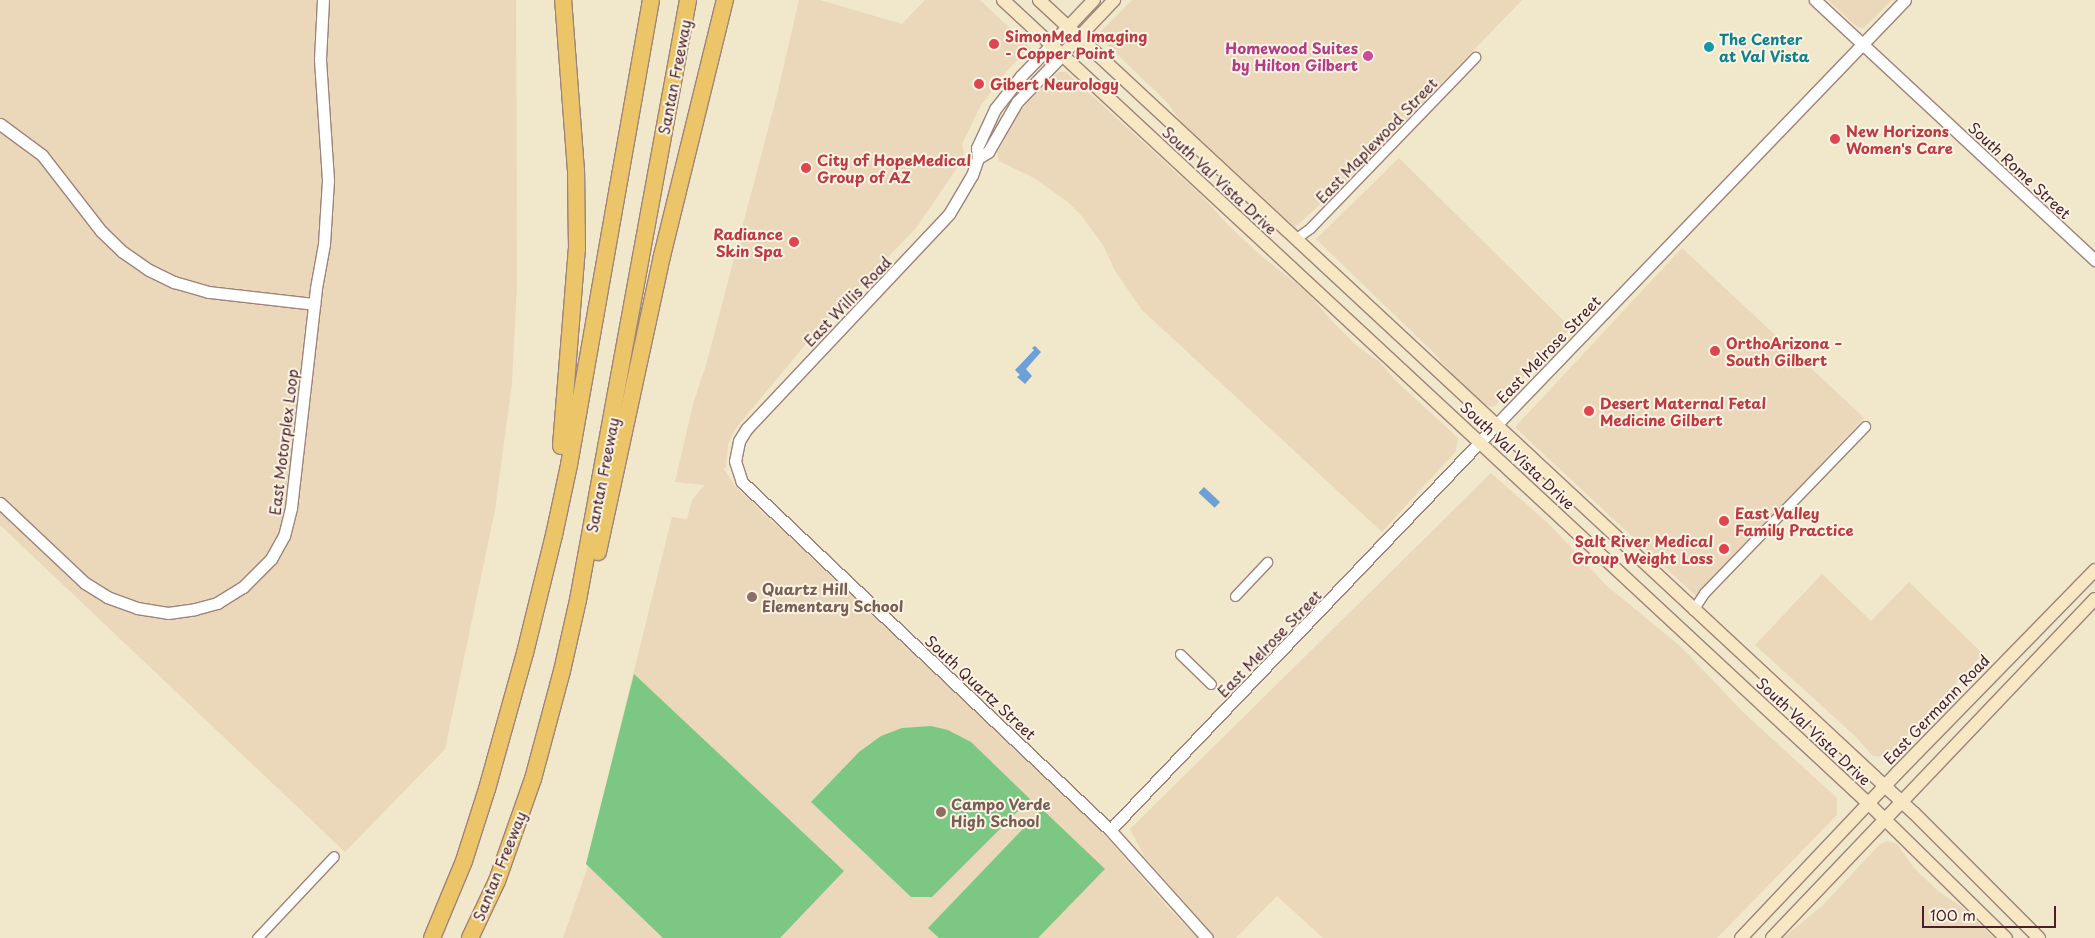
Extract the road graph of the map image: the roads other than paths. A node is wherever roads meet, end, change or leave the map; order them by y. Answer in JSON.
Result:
{"nodes":[{"id":1,"x":322,"y":0,"type":"edge"},
{"id":2,"x":563,"y":0,"type":"edge"},
{"id":3,"x":651,"y":0,"type":"edge"},
{"id":4,"x":688,"y":0,"type":"edge"},
{"id":5,"x":724,"y":0,"type":"edge"},
{"id":6,"x":1003,"y":0,"type":"edge"},
{"id":7,"x":1038,"y":0,"type":"edge"},
{"id":8,"x":1094,"y":0,"type":"edge"},
{"id":9,"x":1114,"y":0,"type":"edge"},
{"id":10,"x":1815,"y":0,"type":"edge"},
{"id":11,"x":1905,"y":0,"type":"edge"},
{"id":12,"x":1068,"y":27,"type":"junction"},
{"id":13,"x":1078,"y":38,"type":"junction"},
{"id":14,"x":1863,"y":44,"type":"junction"},
{"id":15,"x":1051,"y":45,"type":"junction"},
{"id":16,"x":1062,"y":55,"type":"junction"},
{"id":17,"x":1476,"y":57,"type":"dead end"},
{"id":18,"x":0,"y":124,"type":"edge"},
{"id":19,"x":978,"y":158,"type":"junction"},
{"id":20,"x":1295,"y":240,"type":"junction"},
{"id":21,"x":1279,"y":256,"type":"junction"},
{"id":22,"x":2095,"y":260,"type":"edge"},
{"id":23,"x":314,"y":304,"type":"junction"},
{"id":24,"x":1495,"y":426,"type":"junction"},
{"id":25,"x":1865,"y":426,"type":"dead end"},
{"id":26,"x":1480,"y":441,"type":"junction"},
{"id":27,"x":735,"y":461,"type":"joint"},
{"id":28,"x":0,"y":503,"type":"edge"},
{"id":29,"x":554,"y":535,"type":"junction"},
{"id":30,"x":1267,"y":562,"type":"dead end"},
{"id":31,"x":2095,"y":570,"type":"edge"},
{"id":32,"x":1235,"y":596,"type":"dead end"},
{"id":33,"x":2095,"y":599,"type":"edge"},
{"id":34,"x":578,"y":600,"type":"junction"},
{"id":35,"x":1693,"y":610,"type":"junction"},
{"id":36,"x":1677,"y":626,"type":"junction"},
{"id":37,"x":1180,"y":654,"type":"dead end"},
{"id":38,"x":1211,"y":684,"type":"dead end"},
{"id":39,"x":1885,"y":786,"type":"junction"},
{"id":40,"x":1902,"y":802,"type":"junction"},
{"id":41,"x":1868,"y":804,"type":"junction"},
{"id":42,"x":1884,"y":820,"type":"junction"},
{"id":43,"x":1110,"y":830,"type":"junction"},
{"id":44,"x":334,"y":856,"type":"dead end"},
{"id":45,"x":257,"y":938,"type":"edge"},
{"id":46,"x":432,"y":938,"type":"edge"},
{"id":47,"x":470,"y":938,"type":"edge"},
{"id":48,"x":1207,"y":938,"type":"edge"},
{"id":49,"x":1741,"y":938,"type":"edge"},
{"id":50,"x":1772,"y":938,"type":"edge"},
{"id":51,"x":2006,"y":938,"type":"edge"},
{"id":52,"x":2039,"y":938,"type":"edge"}],
"edges":[{"from":1,"to":23,"type":"street","name":"East Motorplex Loop"},
{"from":2,"to":29,"type":"highway"},
{"from":3,"to":29,"type":"highway"},
{"from":4,"to":34,"type":"highway","name":"Santan Freeway"},
{"from":5,"to":34,"type":"highway"},
{"from":6,"to":15,"type":"main road","name":"South Val Vista Drive"},
{"from":7,"to":12,"type":"main road","name":"South Val Vista Drive"},
{"from":8,"to":12,"type":"main road"},
{"from":9,"to":13,"type":"main road"},
{"from":10,"to":14,"type":"street","name":"South Rome Street"},
{"from":11,"to":14,"type":"street","name":"East Melrose Street"},
{"from":12,"to":13,"type":"main road","name":"South Val Vista Drive"},
{"from":12,"to":15,"type":"main road"},
{"from":13,"to":16,"type":"main road"},
{"from":13,"to":20,"type":"main road","name":"South Val Vista Drive"},
{"from":14,"to":22,"type":"street","name":"South Rome Street"},
{"from":14,"to":24,"type":"street","name":"East Melrose Street"},
{"from":15,"to":16,"type":"main road","name":"South Val Vista Drive"},
{"from":15,"to":19,"type":"street","name":"East Willis Road"},
{"from":16,"to":19,"type":"street","name":"East Willis Road"},
{"from":16,"to":21,"type":"main road","name":"South Val Vista Drive"},
{"from":17,"to":20,"type":"street","name":"East Maplewood Street"},
{"from":18,"to":23,"type":"street"},
{"from":19,"to":27,"type":"street","name":"East Willis Road"},
{"from":20,"to":21,"type":"main road"},
{"from":20,"to":24,"type":"main road","name":"South Val Vista Drive"},
{"from":21,"to":26,"type":"main road","name":"South Val Vista Drive"},
{"from":23,"to":28,"type":"street","name":"East Motorplex Loop"},
{"from":24,"to":26,"type":"street","name":"East Melrose Street"},
{"from":24,"to":35,"type":"main road","name":"South Val Vista Drive"},
{"from":25,"to":35,"type":"street"},
{"from":26,"to":36,"type":"main road","name":"South Val Vista Drive"},
{"from":26,"to":43,"type":"street","name":"East Melrose Street"},
{"from":27,"to":43,"type":"street","name":"South Quartz Street"},
{"from":29,"to":46,"type":"highway"},
{"from":30,"to":32,"type":"street"},
{"from":31,"to":39,"type":"main road","name":"East Germann Road"},
{"from":33,"to":40,"type":"main road"},
{"from":34,"to":47,"type":"highway","name":"Santan Freeway"},
{"from":35,"to":36,"type":"main road"},
{"from":35,"to":39,"type":"main road","name":"South Val Vista Drive"},
{"from":36,"to":41,"type":"main road","name":"South Val Vista Drive"},
{"from":37,"to":38,"type":"street"},
{"from":39,"to":40,"type":"main road","name":"South Val Vista Drive"},
{"from":39,"to":41,"type":"main road","name":"East Germann Road"},
{"from":40,"to":42,"type":"main road"},
{"from":40,"to":52,"type":"main road","name":"South Val Vista Drive"},
{"from":41,"to":42,"type":"main road","name":"South Val Vista Drive"},
{"from":41,"to":49,"type":"main road","name":"East Germann Road"},
{"from":42,"to":50,"type":"main road"},
{"from":42,"to":51,"type":"main road","name":"South Val Vista Drive"},
{"from":43,"to":48,"type":"street","name":"South Quartz Street"},
{"from":44,"to":45,"type":"street"}]}
